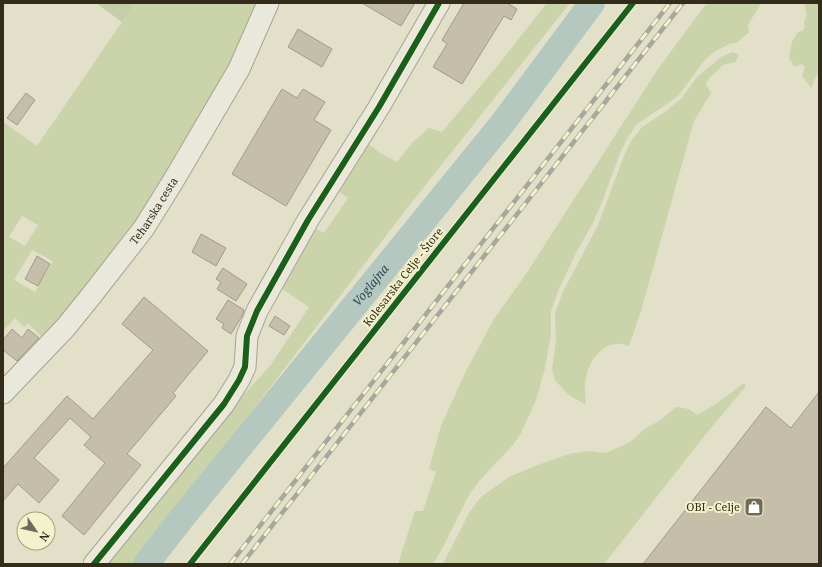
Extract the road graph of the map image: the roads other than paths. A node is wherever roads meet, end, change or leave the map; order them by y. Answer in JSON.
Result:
{"nodes":[{"id":1,"x":268,"y":3,"type":"edge"},
{"id":2,"x":439,"y":3,"type":"edge"},
{"id":3,"x":3,"y":393,"type":"edge"},
{"id":4,"x":94,"y":564,"type":"edge"}],
"edges":[{"from":1,"to":3,"type":"street","name":"Teharska cesta"},
{"from":2,"to":4,"type":"street"}]}
